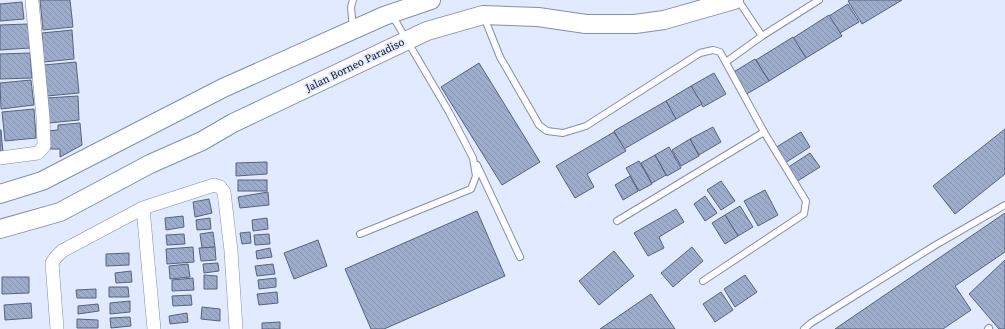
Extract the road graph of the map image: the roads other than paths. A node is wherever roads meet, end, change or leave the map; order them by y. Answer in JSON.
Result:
{"nodes":[{"id":1,"x":353,"y":0,"type":"edge"},
{"id":2,"x":431,"y":0,"type":"edge"},
{"id":3,"x":734,"y":0,"type":"edge"},
{"id":4,"x":738,"y":0,"type":"edge"},
{"id":5,"x":819,"y":0,"type":"edge"},
{"id":6,"x":32,"y":1,"type":"dead end"},
{"id":7,"x":391,"y":14,"type":"junction"},
{"id":8,"x":483,"y":15,"type":"junction"},
{"id":9,"x":353,"y":30,"type":"junction"},
{"id":10,"x":762,"y":36,"type":"junction"},
{"id":11,"x":407,"y":39,"type":"junction"},
{"id":12,"x":726,"y":62,"type":"junction"},
{"id":13,"x":764,"y":132,"type":"junction"},
{"id":14,"x":0,"y":158,"type":"edge"},
{"id":15,"x":473,"y":158,"type":"junction"},
{"id":16,"x":0,"y":194,"type":"edge"},
{"id":17,"x":1005,"y":205,"type":"edge"},
{"id":18,"x":143,"y":208,"type":"junction"},
{"id":19,"x":617,"y":221,"type":"dead end"},
{"id":20,"x":0,"y":230,"type":"edge"},
{"id":21,"x":360,"y":234,"type":"dead end"},
{"id":22,"x":520,"y":257,"type":"dead end"},
{"id":23,"x":703,"y":281,"type":"dead end"},
{"id":24,"x":57,"y":329,"type":"edge"},
{"id":25,"x":154,"y":329,"type":"edge"},
{"id":26,"x":236,"y":329,"type":"edge"},
{"id":27,"x":804,"y":329,"type":"edge"}],
"edges":[{"from":1,"to":9,"type":"lane"},
{"from":2,"to":7,"type":"street"},
{"from":3,"to":8,"type":"street","name":"Jalan Borneo Paradiso"},
{"from":4,"to":10,"type":"lane"},
{"from":5,"to":10,"type":"lane"},
{"from":6,"to":14,"type":"street"},
{"from":7,"to":9,"type":"street"},
{"from":7,"to":11,"type":"lane"},
{"from":8,"to":11,"type":"street","name":"Jalan Borneo Paradiso"},
{"from":8,"to":12,"type":"lane"},
{"from":9,"to":16,"type":"street"},
{"from":10,"to":12,"type":"lane"},
{"from":11,"to":15,"type":"lane"},
{"from":11,"to":20,"type":"street","name":"Jalan Borneo Paradiso"},
{"from":12,"to":13,"type":"lane"},
{"from":13,"to":19,"type":"lane"},
{"from":13,"to":23,"type":"lane"},
{"from":15,"to":21,"type":"lane"},
{"from":15,"to":22,"type":"lane"},
{"from":17,"to":27,"type":"lane"},
{"from":18,"to":24,"type":"street"},
{"from":18,"to":25,"type":"street"},
{"from":18,"to":26,"type":"street"}]}
